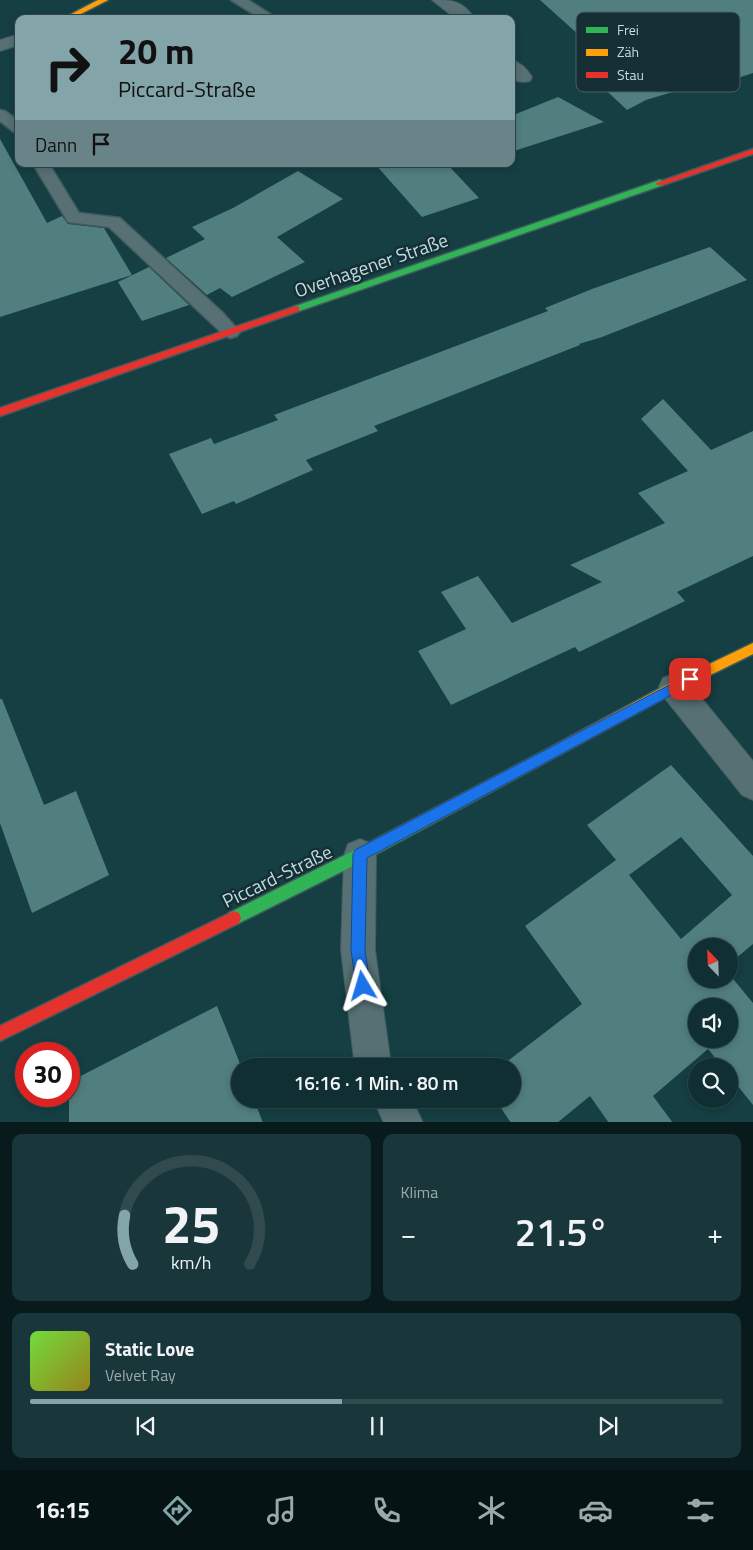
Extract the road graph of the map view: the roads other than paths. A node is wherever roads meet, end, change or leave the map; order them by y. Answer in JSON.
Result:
{"nodes":[{"id":1,"x":104,"y":0,"type":"edge"},
{"id":2,"x":238,"y":0,"type":"edge"},
{"id":3,"x":442,"y":0,"type":"edge"},
{"id":4,"x":78,"y":15,"type":"edge"},
{"id":5,"x":264,"y":15,"type":"edge"},
{"id":6,"x":462,"y":15,"type":"edge"},
{"id":7,"x":15,"y":40,"type":"edge"},
{"id":8,"x":0,"y":46,"type":"edge"},
{"id":9,"x":0,"y":114,"type":"edge"},
{"id":10,"x":15,"y":126,"type":"edge"},
{"id":11,"x":753,"y":151,"type":"edge"},
{"id":12,"x":43,"y":167,"type":"edge"},
{"id":13,"x":231,"y":332,"type":"junction"},
{"id":14,"x":0,"y":412,"type":"edge"},
{"id":15,"x":753,"y":648,"type":"edge"},
{"id":16,"x":674,"y":687,"type":"junction"},
{"id":17,"x":753,"y":785,"type":"edge"},
{"id":18,"x":360,"y":854,"type":"junction"},
{"id":19,"x":0,"y":1034,"type":"edge"},
{"id":20,"x":372,"y":1058,"type":"edge"},
{"id":21,"x":397,"y":1108,"type":"edge"},
{"id":22,"x":404,"y":1122,"type":"edge"}],
"edges":[{"from":1,"to":4,"type":"main road"},
{"from":2,"to":5,"type":"lane"},
{"from":3,"to":6,"type":"street"},
{"from":7,"to":8,"type":"street"},
{"from":9,"to":10,"type":"lane"},
{"from":11,"to":13,"type":"main road","name":"Overhagener Straße"},
{"from":12,"to":13,"type":"lane"},
{"from":13,"to":14,"type":"main road","name":"Overhagener Straße"},
{"from":15,"to":16,"type":"main road","name":"Piccard-Straße"},
{"from":16,"to":17,"type":"street"},
{"from":16,"to":18,"type":"main road","name":"Piccard-Straße"},
{"from":18,"to":19,"type":"main road","name":"Piccard-Straße"},
{"from":18,"to":20,"type":"street"},
{"from":21,"to":22,"type":"street"}]}
